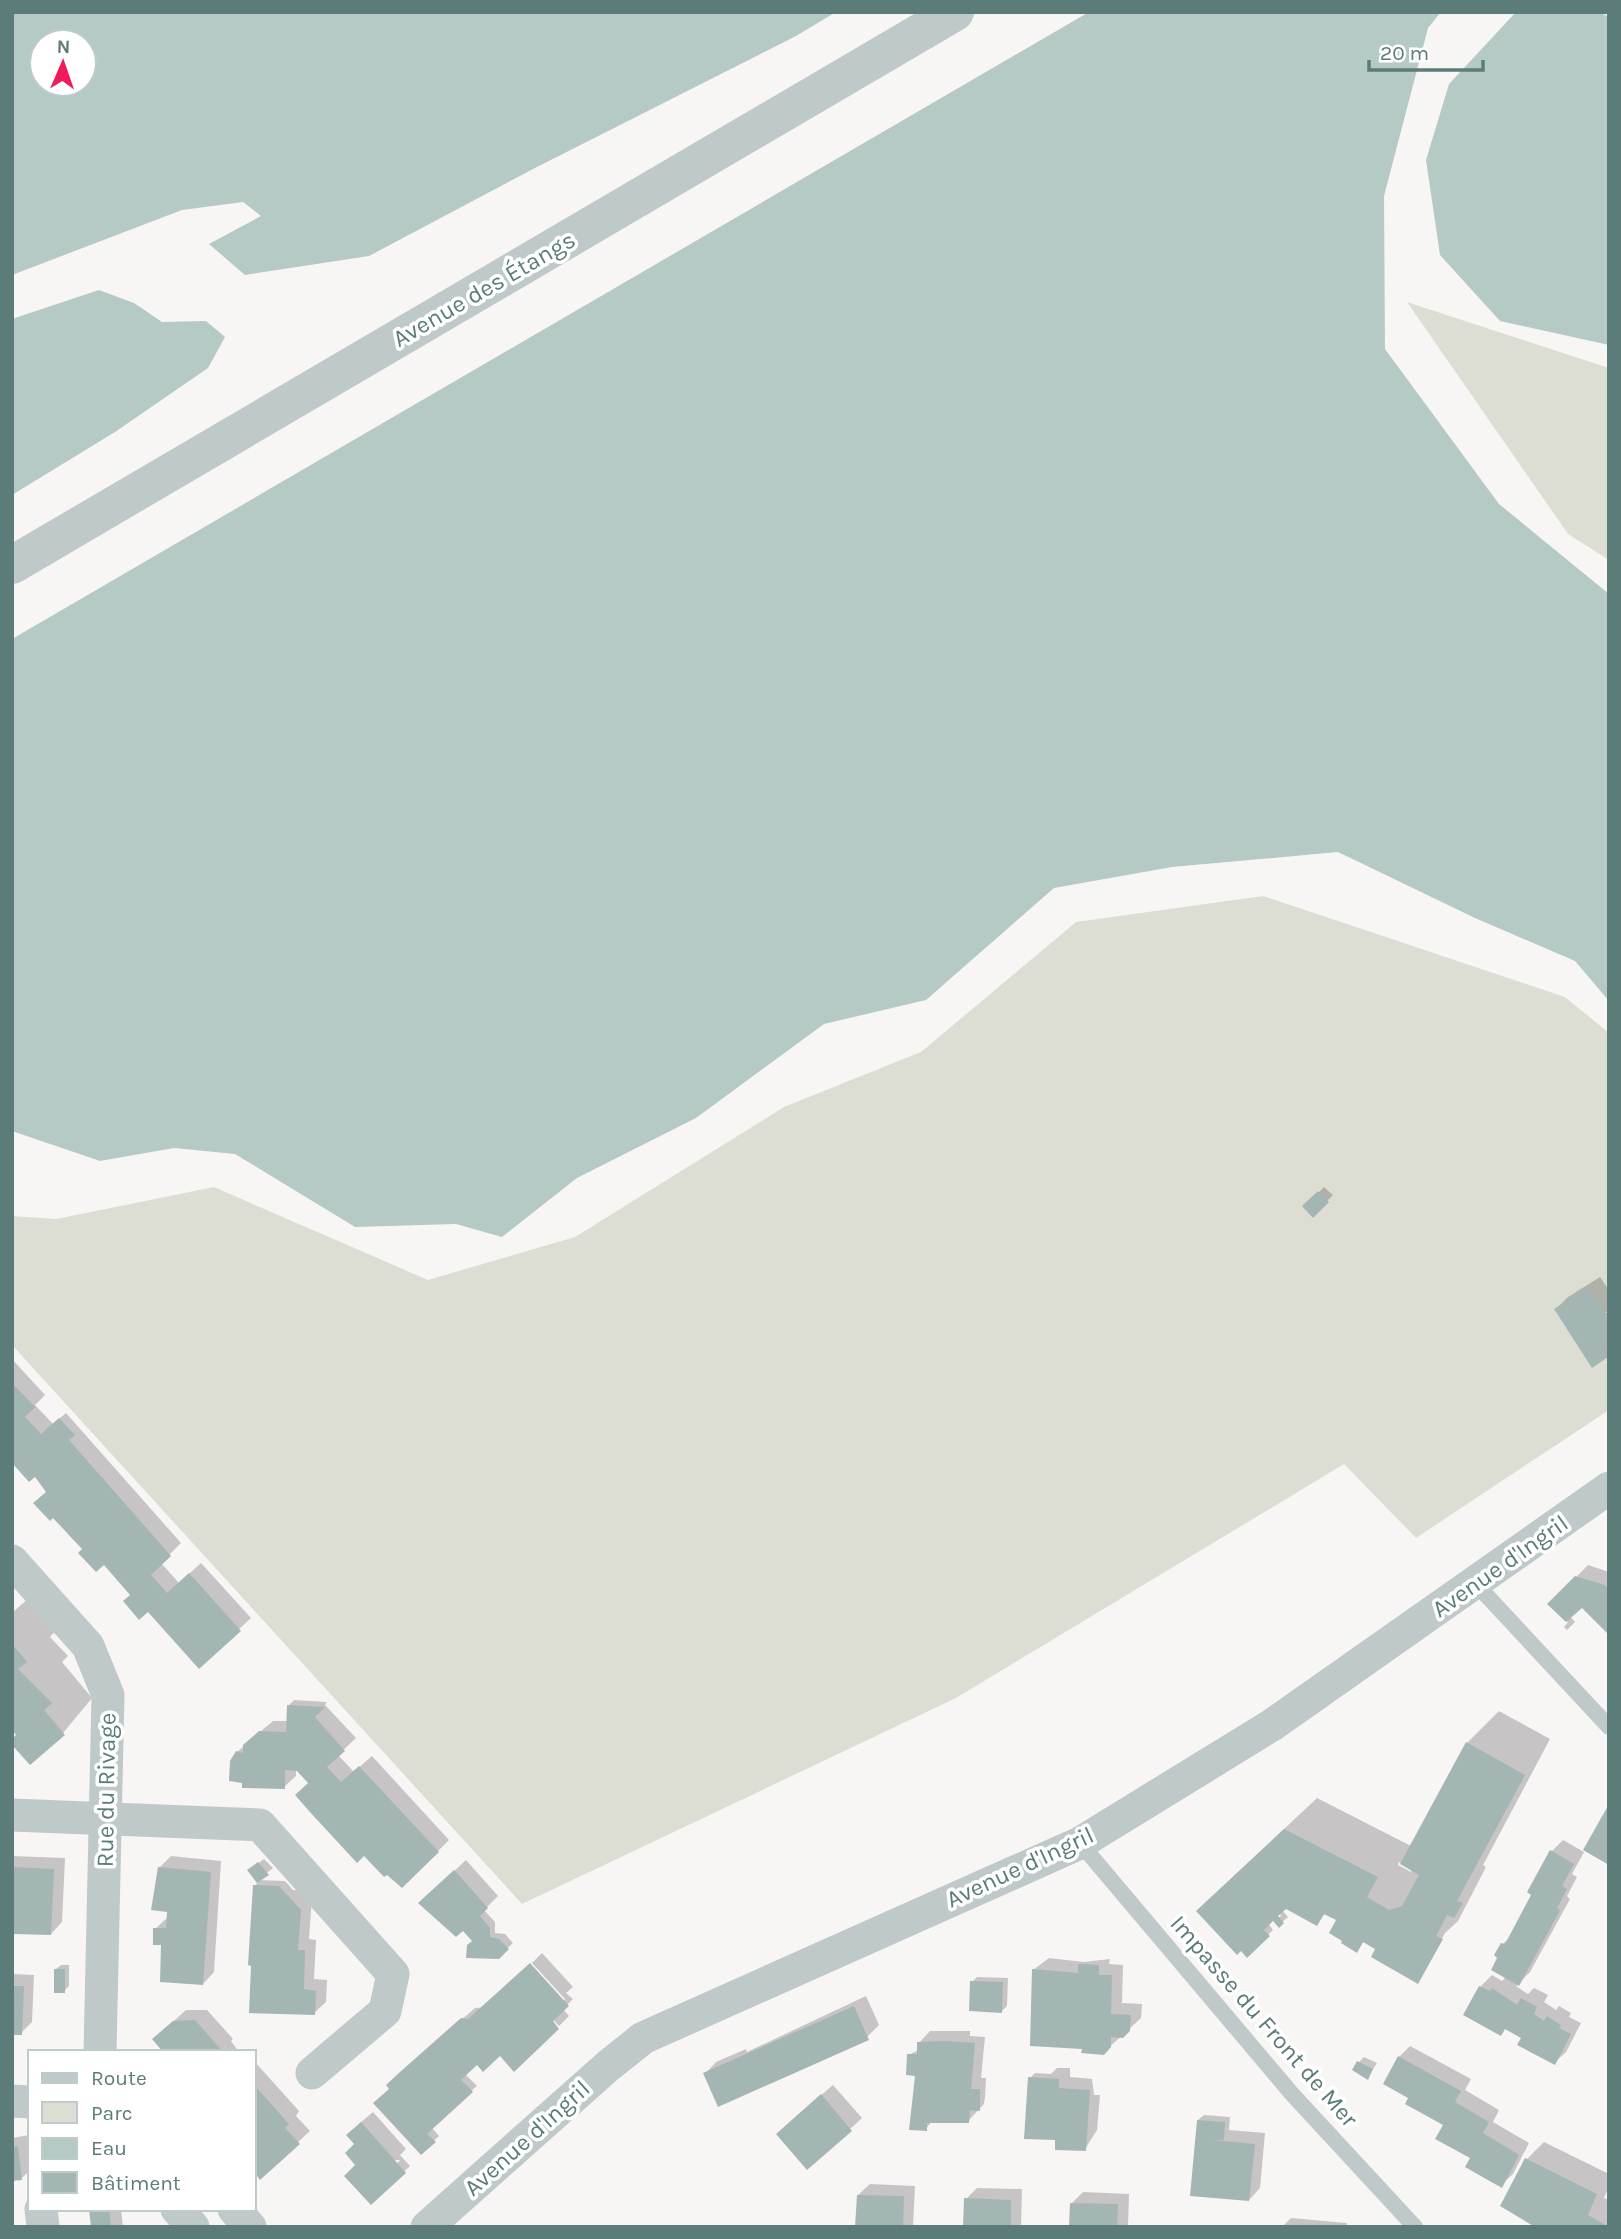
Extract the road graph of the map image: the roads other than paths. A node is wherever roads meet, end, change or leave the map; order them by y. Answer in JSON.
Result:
{"nodes":[{"id":1,"x":955,"y":12,"type":"edge"},
{"id":2,"x":12,"y":565,"type":"edge"},
{"id":3,"x":1609,"y":1488,"type":"edge"},
{"id":4,"x":12,"y":1561,"type":"edge"},
{"id":5,"x":1475,"y":1583,"type":"junction"},
{"id":6,"x":1609,"y":1727,"type":"edge"},
{"id":7,"x":12,"y":1815,"type":"edge"},
{"id":8,"x":106,"y":1819,"type":"junction"},
{"id":9,"x":1080,"y":1843,"type":"junction"},
{"id":10,"x":100,"y":2050,"type":"edge"},
{"id":11,"x":312,"y":2073,"type":"dead end"},
{"id":12,"x":179,"y":2211,"type":"edge"},
{"id":13,"x":236,"y":2211,"type":"edge"},
{"id":14,"x":193,"y":2227,"type":"edge"},
{"id":15,"x":250,"y":2227,"type":"edge"},
{"id":16,"x":427,"y":2227,"type":"edge"},
{"id":17,"x":1415,"y":2227,"type":"edge"}],
"edges":[{"from":1,"to":2,"type":"street","name":"Avenue des Étangs"},
{"from":3,"to":5,"type":"street","name":"Avenue d'Ingril"},
{"from":4,"to":8,"type":"street","name":"Rue du Rivage"},
{"from":5,"to":6,"type":"lane"},
{"from":5,"to":9,"type":"street","name":"Avenue d'Ingril"},
{"from":7,"to":8,"type":"street"},
{"from":8,"to":10,"type":"street","name":"Rue du Rivage"},
{"from":8,"to":11,"type":"street"},
{"from":9,"to":16,"type":"street","name":"Avenue d'Ingril"},
{"from":9,"to":17,"type":"lane","name":"Impasse du Front de Mer"},
{"from":12,"to":14,"type":"street"},
{"from":13,"to":15,"type":"street"}]}
